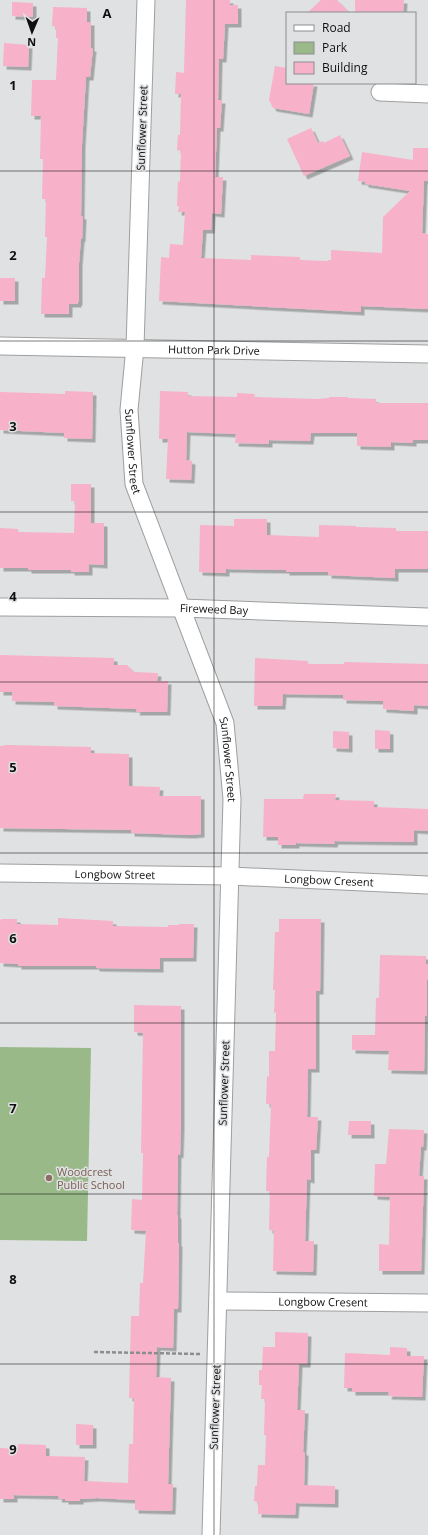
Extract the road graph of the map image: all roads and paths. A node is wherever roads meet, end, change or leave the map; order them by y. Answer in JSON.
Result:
{"nodes":[{"id":1,"x":146,"y":0,"type":"edge"},
{"id":2,"x":380,"y":92,"type":"dead end"},
{"id":3,"x":428,"y":94,"type":"edge"},
{"id":4,"x":0,"y":346,"type":"edge"},
{"id":5,"x":135,"y":347,"type":"junction"},
{"id":6,"x":428,"y":354,"type":"edge"},
{"id":7,"x":0,"y":606,"type":"edge"},
{"id":8,"x":182,"y":608,"type":"junction"},
{"id":9,"x":428,"y":617,"type":"edge"},
{"id":10,"x":0,"y":873,"type":"edge"},
{"id":11,"x":231,"y":876,"type":"junction"},
{"id":12,"x":428,"y":884,"type":"edge"},
{"id":13,"x":218,"y":1301,"type":"junction"},
{"id":14,"x":428,"y":1303,"type":"edge"},
{"id":15,"x":94,"y":1352,"type":"dead end"},
{"id":16,"x":216,"y":1355,"type":"junction"},
{"id":17,"x":211,"y":1535,"type":"edge"}],
"edges":[{"from":1,"to":5,"type":"street","name":"Sunflower Street"},
{"from":2,"to":3,"type":"street"},
{"from":4,"to":5,"type":"street","name":"Hutton Park Drive"},
{"from":5,"to":6,"type":"street","name":"Hutton Park Drive"},
{"from":5,"to":8,"type":"street","name":"Sunflower Street"},
{"from":7,"to":8,"type":"street","name":"Fireweed Bay"},
{"from":8,"to":9,"type":"street","name":"Fireweed Bay"},
{"from":8,"to":11,"type":"street","name":"Sunflower Street"},
{"from":10,"to":11,"type":"street","name":"Longbow Street"},
{"from":11,"to":12,"type":"street","name":"Longbow Cresent"},
{"from":11,"to":13,"type":"street","name":"Sunflower Street"},
{"from":13,"to":14,"type":"street","name":"Longbow Cresent"},
{"from":13,"to":16,"type":"street","name":"Sunflower Street"},
{"from":15,"to":16,"type":"path"},
{"from":16,"to":17,"type":"street","name":"Sunflower Street"}]}
